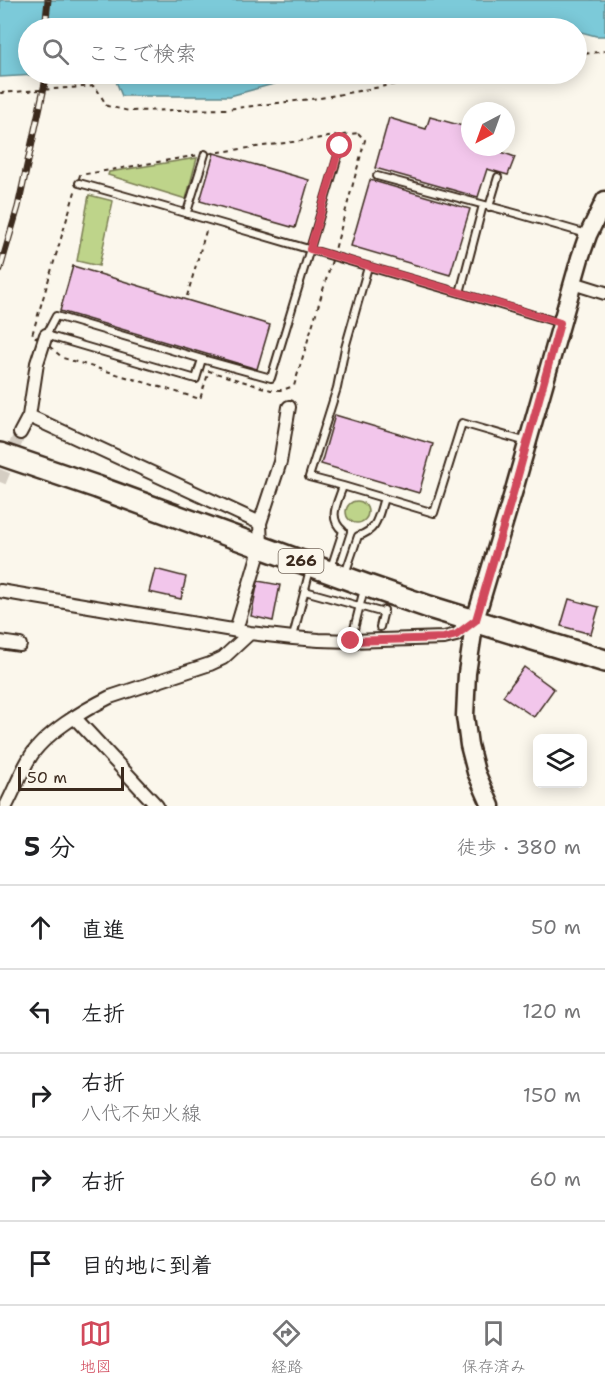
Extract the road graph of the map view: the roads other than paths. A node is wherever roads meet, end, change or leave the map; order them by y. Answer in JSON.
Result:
{"nodes":[{"id":1,"x":340,"y":146,"type":"dead end"},
{"id":2,"x":205,"y":154,"type":"road end"},
{"id":3,"x":377,"y":176,"type":"dead end"},
{"id":4,"x":498,"y":177,"type":"dead end"},
{"id":5,"x":79,"y":183,"type":"road end"},
{"id":6,"x":605,"y":201,"type":"edge"},
{"id":7,"x":486,"y":206,"type":"junction"},
{"id":8,"x":187,"y":212,"type":"junction"},
{"id":9,"x":588,"y":235,"type":"junction"},
{"id":10,"x":310,"y":249,"type":"junction"},
{"id":11,"x":368,"y":267,"type":"junction"},
{"id":12,"x":573,"y":283,"type":"junction"},
{"id":13,"x":460,"y":293,"type":"junction"},
{"id":14,"x":605,"y":293,"type":"edge"},
{"id":15,"x":560,"y":323,"type":"junction"},
{"id":16,"x":45,"y":338,"type":"junction"},
{"id":17,"x":202,"y":359,"type":"junction"},
{"id":18,"x":289,"y":407,"type":"dead end"},
{"id":19,"x":29,"y":416,"type":"junction"},
{"id":20,"x":20,"y":433,"type":"tunnel mouth"},
{"id":21,"x":528,"y":442,"type":"junction"},
{"id":22,"x":0,"y":454,"type":"edge"},
{"id":23,"x":343,"y":486,"type":"junction"},
{"id":24,"x":384,"y":498,"type":"junction"},
{"id":25,"x":260,"y":523,"type":"junction"},
{"id":26,"x":261,"y":546,"type":"junction"},
{"id":27,"x":329,"y":571,"type":"junction"},
{"id":28,"x":365,"y":585,"type":"junction"},
{"id":29,"x":0,"y":591,"type":"edge"},
{"id":30,"x":305,"y":591,"type":"junction"},
{"id":31,"x":359,"y":606,"type":"junction"},
{"id":32,"x":476,"y":620,"type":"junction"},
{"id":33,"x":380,"y":627,"type":"dead end"},
{"id":34,"x":236,"y":630,"type":"junction"},
{"id":35,"x":250,"y":633,"type":"junction"},
{"id":36,"x":293,"y":638,"type":"junction"},
{"id":37,"x":351,"y":641,"type":"junction"},
{"id":38,"x":0,"y":642,"type":"edge"},
{"id":39,"x":20,"y":645,"type":"dead end"},
{"id":40,"x":605,"y":661,"type":"edge"},
{"id":41,"x":75,"y":718,"type":"junction"},
{"id":42,"x":6,"y":806,"type":"edge"},
{"id":43,"x":157,"y":806,"type":"edge"},
{"id":44,"x":491,"y":806,"type":"edge"}],
"edges":[{"from":1,"to":10,"type":"lane"},
{"from":2,"to":8,"type":"lane"},
{"from":3,"to":7,"type":"lane"},
{"from":4,"to":7,"type":"lane"},
{"from":5,"to":8,"type":"lane"},
{"from":6,"to":9,"type":"main road"},
{"from":7,"to":9,"type":"lane"},
{"from":7,"to":13,"type":"lane"},
{"from":8,"to":10,"type":"lane"},
{"from":9,"to":12,"type":"main road"},
{"from":10,"to":11,"type":"lane"},
{"from":10,"to":17,"type":"lane"},
{"from":11,"to":13,"type":"lane"},
{"from":11,"to":23,"type":"lane"},
{"from":12,"to":14,"type":"street"},
{"from":12,"to":15,"type":"main road"},
{"from":13,"to":15,"type":"lane"},
{"from":15,"to":21,"type":"main road"},
{"from":16,"to":17,"type":"lane"},
{"from":16,"to":17,"type":"lane"},
{"from":16,"to":19,"type":"street"},
{"from":18,"to":25,"type":"street"},
{"from":19,"to":20,"type":"street"},
{"from":19,"to":25,"type":"street"},
{"from":21,"to":24,"type":"lane"},
{"from":21,"to":32,"type":"main road"},
{"from":22,"to":26,"type":"highway","number":"266"},
{"from":23,"to":24,"type":"lane"},
{"from":23,"to":27,"type":"lane"},
{"from":24,"to":27,"type":"lane"},
{"from":25,"to":26,"type":"street"},
{"from":26,"to":27,"type":"highway","number":"266"},
{"from":26,"to":34,"type":"street"},
{"from":27,"to":28,"type":"highway","number":"266"},
{"from":27,"to":30,"type":"lane"},
{"from":28,"to":31,"type":"lane"},
{"from":28,"to":32,"type":"highway","number":"266"},
{"from":29,"to":34,"type":"street"},
{"from":30,"to":31,"type":"lane"},
{"from":30,"to":36,"type":"lane"},
{"from":31,"to":33,"type":"lane"},
{"from":31,"to":37,"type":"lane"},
{"from":32,"to":37,"type":"street"},
{"from":32,"to":40,"type":"highway","number":"266"},
{"from":32,"to":44,"type":"main road"},
{"from":34,"to":35,"type":"street"},
{"from":35,"to":36,"type":"street"},
{"from":35,"to":41,"type":"street"},
{"from":36,"to":37,"type":"street"},
{"from":38,"to":39,"type":"street"},
{"from":41,"to":42,"type":"street"},
{"from":41,"to":43,"type":"street"}]}
